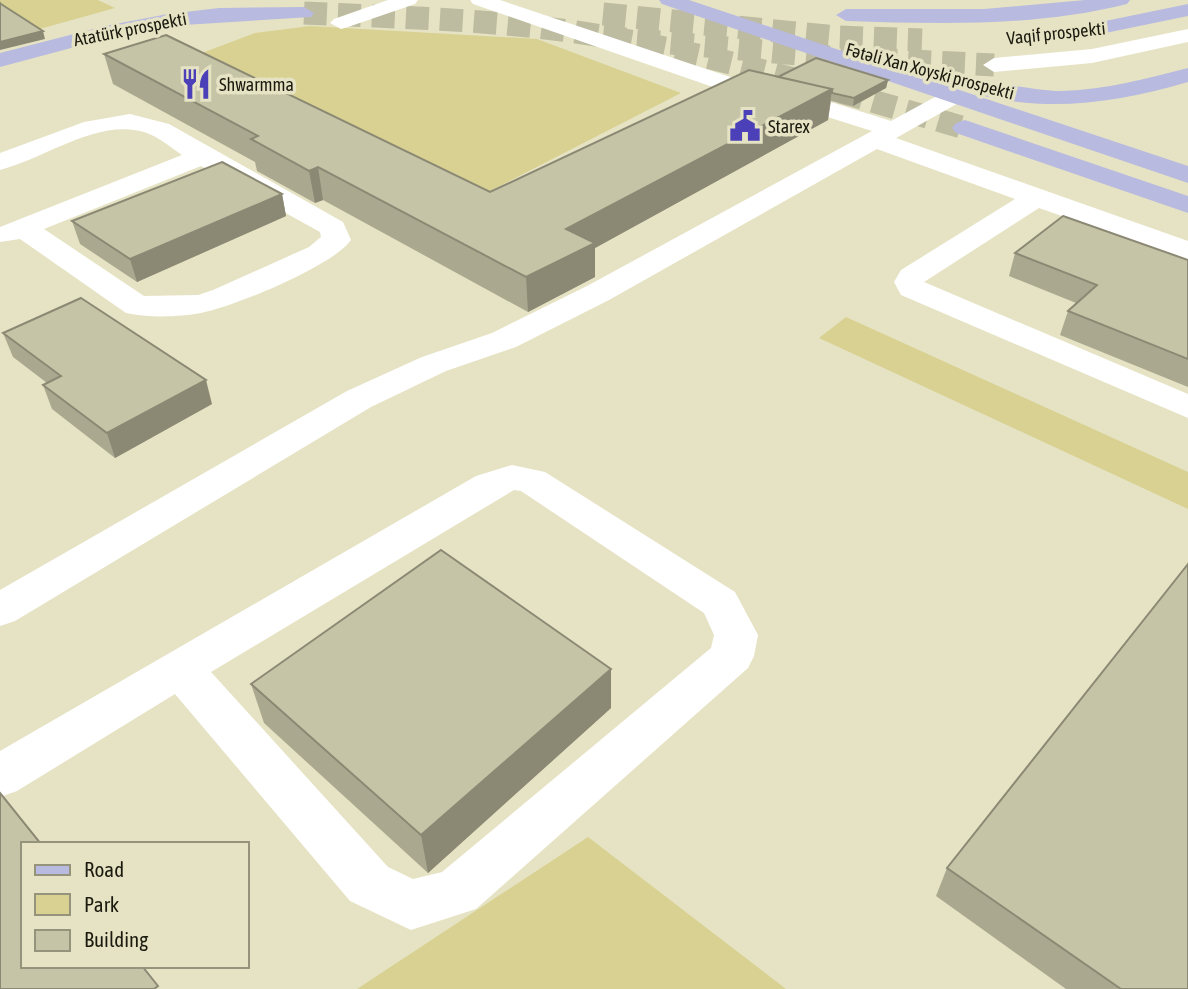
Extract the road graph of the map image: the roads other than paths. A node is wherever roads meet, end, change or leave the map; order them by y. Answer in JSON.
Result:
{"nodes":[{"id":1,"x":198,"y":0,"type":"edge"},
{"id":2,"x":408,"y":0,"type":"edge"},
{"id":3,"x":480,"y":0,"type":"edge"},
{"id":4,"x":669,"y":0,"type":"edge"},
{"id":5,"x":676,"y":0,"type":"edge"},
{"id":6,"x":1121,"y":0,"type":"edge"},
{"id":7,"x":1188,"y":10,"type":"edge"},
{"id":8,"x":304,"y":13,"type":"tunnel mouth"},
{"id":9,"x":846,"y":15,"type":"dead end"},
{"id":10,"x":341,"y":23,"type":"dead end"},
{"id":11,"x":1064,"y":35,"type":"dead end"},
{"id":12,"x":1188,"y":35,"type":"edge"},
{"id":13,"x":0,"y":49,"type":"edge"},
{"id":14,"x":0,"y":60,"type":"edge"},
{"id":15,"x":994,"y":65,"type":"tunnel mouth"},
{"id":16,"x":1188,"y":75,"type":"edge"},
{"id":17,"x":954,"y":96,"type":"junction"},
{"id":18,"x":965,"y":128,"type":"tunnel mouth"},
{"id":19,"x":885,"y":135,"type":"junction"},
{"id":20,"x":202,"y":156,"type":"junction"},
{"id":21,"x":0,"y":162,"type":"edge"},
{"id":22,"x":1188,"y":175,"type":"edge"},
{"id":23,"x":1037,"y":197,"type":"junction"},
{"id":24,"x":1188,"y":205,"type":"edge"},
{"id":25,"x":11,"y":232,"type":"edge"},
{"id":26,"x":1188,"y":251,"type":"edge"},
{"id":27,"x":1188,"y":407,"type":"edge"},
{"id":28,"x":0,"y":610,"type":"edge"},
{"id":29,"x":182,"y":671,"type":"junction"},
{"id":30,"x":0,"y":776,"type":"edge"}],
"edges":[{"from":1,"to":13,"type":"main road","name":"Atatürk prospekti"},
{"from":2,"to":10,"type":"street"},
{"from":3,"to":19,"type":"street"},
{"from":4,"to":17,"type":"main road"},
{"from":5,"to":16,"type":"main road","name":"Fətəli Xan Xoyski prospekti"},
{"from":6,"to":9,"type":"main road","name":"Vaqif prospekti"},
{"from":7,"to":11,"type":"main road","name":"Vaqif prospekti"},
{"from":8,"to":14,"type":"main road","name":"Atatürk prospekti"},
{"from":12,"to":15,"type":"street","name":"Vaqif prospekti"},
{"from":17,"to":19,"type":"street"},
{"from":17,"to":22,"type":"main road"},
{"from":18,"to":24,"type":"main road"},
{"from":19,"to":23,"type":"street"},
{"from":19,"to":28,"type":"street"},
{"from":20,"to":21,"type":"street"},
{"from":20,"to":25,"type":"street"},
{"from":20,"to":25,"type":"street"},
{"from":23,"to":26,"type":"street"},
{"from":23,"to":27,"type":"street"},
{"from":29,"to":29,"type":"street"},
{"from":29,"to":30,"type":"street"}]}
